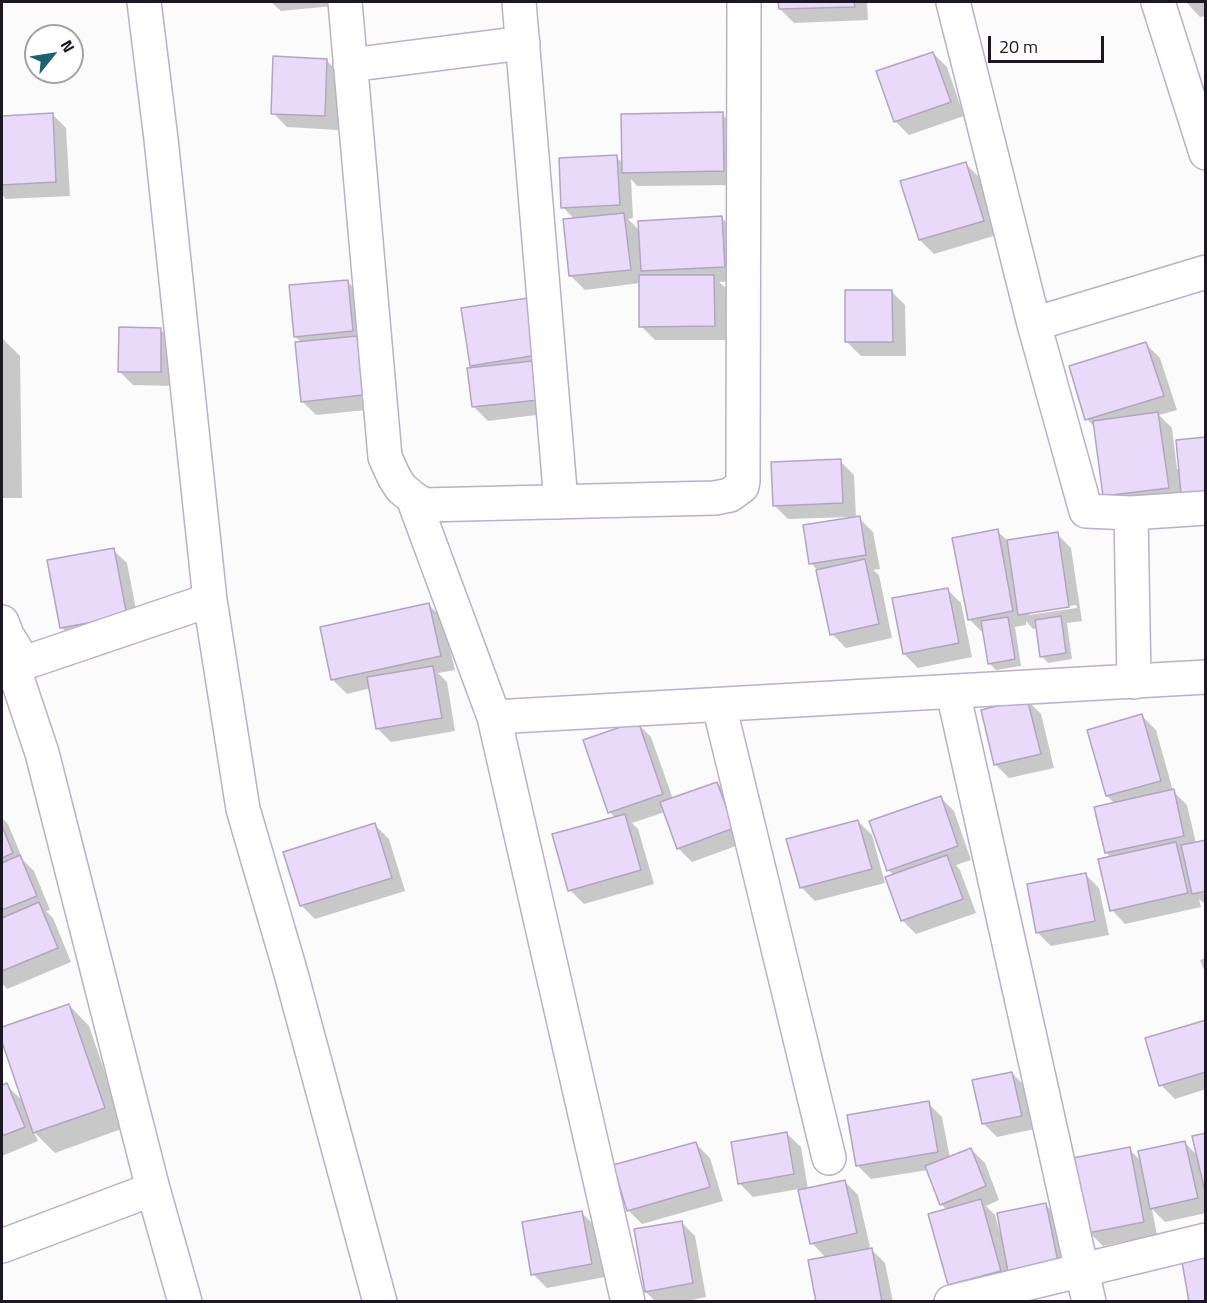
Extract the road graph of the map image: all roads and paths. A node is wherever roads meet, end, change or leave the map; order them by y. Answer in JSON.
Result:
{"nodes":[{"id":1,"x":144,"y":2,"type":"edge"},
{"id":2,"x":345,"y":2,"type":"edge"},
{"id":3,"x":519,"y":2,"type":"edge"},
{"id":4,"x":744,"y":2,"type":"edge"},
{"id":5,"x":954,"y":2,"type":"edge"},
{"id":6,"x":1158,"y":2,"type":"edge"},
{"id":7,"x":523,"y":43,"type":"junction"},
{"id":8,"x":350,"y":65,"type":"junction"},
{"id":9,"x":1206,"y":153,"type":"edge"},
{"id":10,"x":1206,"y":272,"type":"edge"},
{"id":11,"x":1034,"y":324,"type":"junction"},
{"id":12,"x":413,"y":498,"type":"junction"},
{"id":13,"x":561,"y":502,"type":"junction"},
{"id":14,"x":1206,"y":508,"type":"edge"},
{"id":15,"x":1131,"y":513,"type":"junction"},
{"id":16,"x":210,"y":600,"type":"junction"},
{"id":17,"x":2,"y":622,"type":"edge"},
{"id":18,"x":13,"y":668,"type":"edge"},
{"id":19,"x":1206,"y":677,"type":"edge"},
{"id":20,"x":1134,"y":682,"type":"junction"},
{"id":21,"x":953,"y":692,"type":"junction"},
{"id":22,"x":719,"y":705,"type":"junction"},
{"id":23,"x":494,"y":717,"type":"junction"},
{"id":24,"x":829,"y":1158,"type":"dead end"},
{"id":25,"x":153,"y":1189,"type":"junction"},
{"id":26,"x":1206,"y":1240,"type":"edge"},
{"id":27,"x":2,"y":1246,"type":"edge"},
{"id":28,"x":1086,"y":1286,"type":"edge"},
{"id":29,"x":184,"y":1302,"type":"edge"},
{"id":30,"x":380,"y":1302,"type":"edge"},
{"id":31,"x":628,"y":1302,"type":"edge"},
{"id":32,"x":951,"y":1302,"type":"edge"}],
"edges":[{"from":1,"to":16,"type":"street"},
{"from":2,"to":8,"type":"street"},
{"from":3,"to":7,"type":"street"},
{"from":4,"to":13,"type":"street"},
{"from":5,"to":11,"type":"street"},
{"from":6,"to":9,"type":"street"},
{"from":7,"to":8,"type":"street"},
{"from":7,"to":13,"type":"street"},
{"from":8,"to":12,"type":"street"},
{"from":10,"to":11,"type":"street"},
{"from":11,"to":15,"type":"street"},
{"from":12,"to":13,"type":"street"},
{"from":12,"to":23,"type":"street"},
{"from":14,"to":15,"type":"street"},
{"from":15,"to":20,"type":"street"},
{"from":16,"to":18,"type":"street"},
{"from":16,"to":30,"type":"street"},
{"from":17,"to":18,"type":"street"},
{"from":18,"to":25,"type":"street"},
{"from":19,"to":20,"type":"street"},
{"from":20,"to":21,"type":"street"},
{"from":21,"to":22,"type":"street"},
{"from":21,"to":28,"type":"street"},
{"from":22,"to":23,"type":"street"},
{"from":22,"to":24,"type":"street"},
{"from":23,"to":31,"type":"street"},
{"from":25,"to":27,"type":"street"},
{"from":25,"to":29,"type":"street"},
{"from":26,"to":28,"type":"street"},
{"from":28,"to":32,"type":"street"}]}
